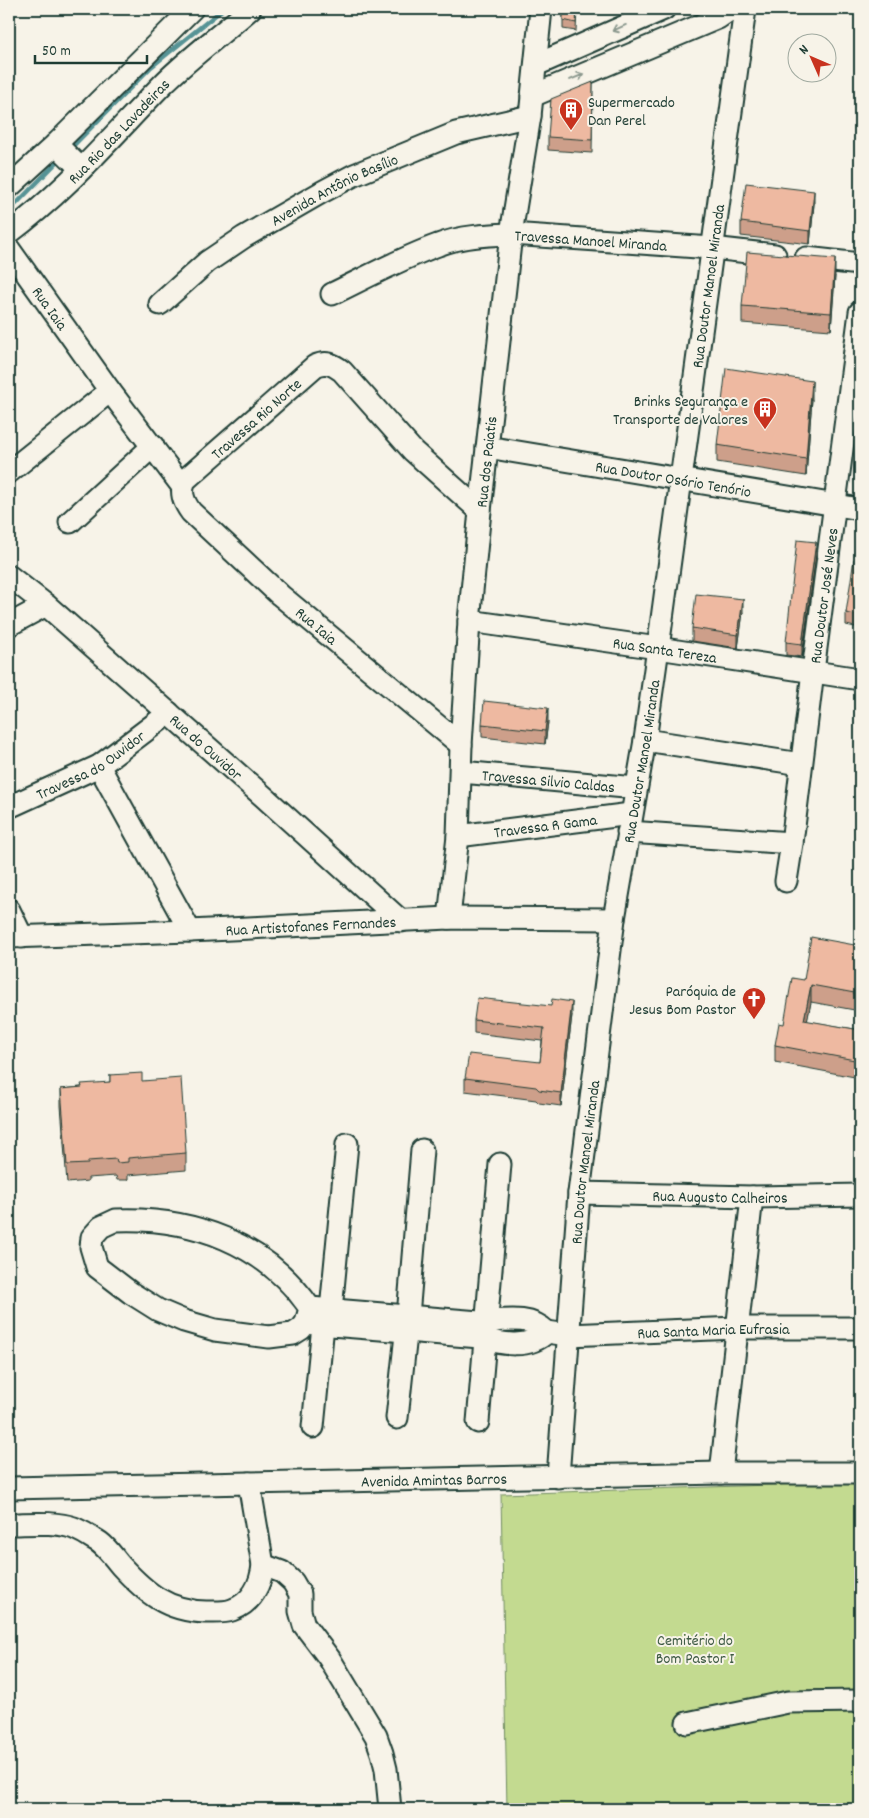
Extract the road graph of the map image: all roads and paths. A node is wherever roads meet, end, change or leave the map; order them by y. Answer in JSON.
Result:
{"nodes":[{"id":1,"x":192,"y":9,"type":"edge"},
{"id":2,"x":250,"y":9,"type":"edge"},
{"id":3,"x":542,"y":9,"type":"edge"},
{"id":4,"x":664,"y":9,"type":"edge"},
{"id":5,"x":731,"y":9,"type":"edge"},
{"id":6,"x":745,"y":9,"type":"edge"},
{"id":7,"x":754,"y":9,"type":"edge"},
{"id":8,"x":740,"y":47,"type":"junction"},
{"id":9,"x":536,"y":65,"type":"junction"},
{"id":10,"x":531,"y":106,"type":"junction"},
{"id":11,"x":58,"y":146,"type":"junction"},
{"id":12,"x":79,"y":167,"type":"junction"},
{"id":13,"x":9,"y":187,"type":"edge"},
{"id":14,"x":9,"y":233,"type":"edge"},
{"id":15,"x":511,"y":234,"type":"junction"},
{"id":16,"x":712,"y":248,"type":"junction"},
{"id":17,"x":9,"y":249,"type":"edge"},
{"id":18,"x":860,"y":264,"type":"edge"},
{"id":19,"x":332,"y":294,"type":"dead end"},
{"id":20,"x":160,"y":304,"type":"dead end"},
{"id":21,"x":860,"y":312,"type":"edge"},
{"id":22,"x":110,"y":391,"type":"junction"},
{"id":23,"x":153,"y":446,"type":"junction"},
{"id":24,"x":487,"y":447,"type":"junction"},
{"id":25,"x":9,"y":472,"type":"edge"},
{"id":26,"x":682,"y":480,"type":"junction"},
{"id":27,"x":182,"y":491,"type":"junction"},
{"id":28,"x":835,"y":505,"type":"junction"},
{"id":29,"x":860,"y":509,"type":"edge"},
{"id":30,"x":480,"y":511,"type":"junction"},
{"id":31,"x":70,"y":522,"type":"dead end"},
{"id":32,"x":9,"y":576,"type":"edge"},
{"id":33,"x":46,"y":606,"type":"junction"},
{"id":34,"x":469,"y":621,"type":"junction"},
{"id":35,"x":9,"y":625,"type":"edge"},
{"id":36,"x":658,"y":648,"type":"junction"},
{"id":37,"x":813,"y":671,"type":"junction"},
{"id":38,"x":860,"y":678,"type":"edge"},
{"id":39,"x":168,"y":713,"type":"junction"},
{"id":40,"x":645,"y":740,"type":"junction"},
{"id":41,"x":461,"y":745,"type":"junction"},
{"id":42,"x":801,"y":764,"type":"junction"},
{"id":43,"x":99,"y":766,"type":"junction"},
{"id":44,"x":461,"y":772,"type":"junction"},
{"id":45,"x":636,"y":788,"type":"junction"},
{"id":46,"x":9,"y":807,"type":"edge"},
{"id":47,"x":630,"y":823,"type":"junction"},
{"id":48,"x":458,"y":836,"type":"junction"},
{"id":49,"x":792,"y":843,"type":"junction"},
{"id":50,"x":786,"y":881,"type":"dead end"},
{"id":51,"x":9,"y":910,"type":"edge"},
{"id":52,"x":448,"y":918,"type":"junction"},
{"id":53,"x":614,"y":919,"type":"junction"},
{"id":54,"x":401,"y":921,"type":"junction"},
{"id":55,"x":190,"y":930,"type":"junction"},
{"id":56,"x":15,"y":937,"type":"edge"},
{"id":57,"x":346,"y":1144,"type":"dead end"},
{"id":58,"x":422,"y":1150,"type":"dead end"},
{"id":59,"x":500,"y":1164,"type":"dead end"},
{"id":60,"x":579,"y":1193,"type":"junction"},
{"id":61,"x":860,"y":1195,"type":"edge"},
{"id":62,"x":752,"y":1197,"type":"junction"},
{"id":63,"x":318,"y":1317,"type":"junction"},
{"id":64,"x":407,"y":1324,"type":"junction"},
{"id":65,"x":737,"y":1328,"type":"junction"},
{"id":66,"x":860,"y":1328,"type":"edge"},
{"id":67,"x":486,"y":1330,"type":"junction"},
{"id":68,"x":558,"y":1334,"type":"junction"},
{"id":69,"x":397,"y":1418,"type":"dead end"},
{"id":70,"x":478,"y":1422,"type":"dead end"},
{"id":71,"x":313,"y":1427,"type":"dead end"},
{"id":72,"x":721,"y":1473,"type":"junction"},
{"id":73,"x":860,"y":1473,"type":"edge"},
{"id":74,"x":558,"y":1477,"type":"junction"},
{"id":75,"x":249,"y":1483,"type":"junction"},
{"id":76,"x":9,"y":1488,"type":"edge"},
{"id":77,"x":9,"y":1524,"type":"edge"},
{"id":78,"x":262,"y":1565,"type":"junction"},
{"id":79,"x":860,"y":1701,"type":"edge"},
{"id":80,"x":687,"y":1723,"type":"dead end"},
{"id":81,"x":390,"y":1809,"type":"edge"}],
"edges":[{"from":1,"to":11,"type":"street"},
{"from":2,"to":12,"type":"street","name":"Rua Rio das Lavadeiras"},
{"from":3,"to":9,"type":"street","name":"Rua dos Paiatis"},
{"from":4,"to":9,"type":"street","one_way":true},
{"from":10,"to":5,"type":"street","name":"Avenida Antônio Basílio","one_way":true},
{"from":6,"to":8,"type":"street","name":"Rua Doutor Manoel Miranda"},
{"from":7,"to":8,"type":"street","name":"Rua Doutor Manoel Miranda"},
{"from":8,"to":16,"type":"street","name":"Rua Doutor Manoel Miranda"},
{"from":9,"to":10,"type":"street","name":"Rua dos Paiatis"},
{"from":10,"to":15,"type":"street","name":"Rua dos Paiatis"},
{"from":10,"to":20,"type":"street","name":"Avenida Antônio Basílio"},
{"from":11,"to":12,"type":"street"},
{"from":11,"to":13,"type":"street"},
{"from":12,"to":14,"type":"street","name":"Rua Rio das Lavadeiras"},
{"from":15,"to":16,"type":"street","name":"Travessa Manoel Miranda"},
{"from":15,"to":19,"type":"street","name":"Travessa Manoel Miranda"},
{"from":15,"to":24,"type":"street","name":"Rua dos Paiatis"},
{"from":16,"to":18,"type":"street","name":"Travessa Manoel Miranda"},
{"from":16,"to":26,"type":"street","name":"Rua Doutor Manoel Miranda"},
{"from":17,"to":22,"type":"street","name":"Rua Iaia"},
{"from":21,"to":28,"type":"street","name":"Rua Doutor José Neves"},
{"from":22,"to":23,"type":"street","name":"Rua Iaia"},
{"from":22,"to":25,"type":"street"},
{"from":23,"to":27,"type":"street","name":"Rua Iaia"},
{"from":23,"to":31,"type":"street"},
{"from":24,"to":26,"type":"street","name":"Rua Doutor Osório Tenório"},
{"from":24,"to":30,"type":"street","name":"Rua dos Paiatis"},
{"from":26,"to":28,"type":"street","name":"Rua Doutor Osório Tenório"},
{"from":26,"to":36,"type":"street","name":"Rua Doutor Manoel Miranda"},
{"from":27,"to":30,"type":"street","name":"Travessa Rio Norte"},
{"from":27,"to":41,"type":"street","name":"Rua Iaia"},
{"from":28,"to":29,"type":"street","name":"Rua Doutor Osório Tenório"},
{"from":28,"to":37,"type":"street","name":"Rua Doutor José Neves"},
{"from":30,"to":34,"type":"street","name":"Rua dos Paiatis"},
{"from":32,"to":33,"type":"street","name":"Rua do Ouvidor"},
{"from":33,"to":35,"type":"street"},
{"from":33,"to":39,"type":"street","name":"Rua do Ouvidor"},
{"from":34,"to":36,"type":"street","name":"Rua Santa Tereza"},
{"from":34,"to":41,"type":"street","name":"Rua dos Paiatis"},
{"from":36,"to":37,"type":"street","name":"Rua Santa Tereza"},
{"from":36,"to":40,"type":"street","name":"Rua Doutor Manoel Miranda"},
{"from":37,"to":38,"type":"street","name":"Rua Santa Tereza"},
{"from":37,"to":42,"type":"street","name":"Rua Doutor José Neves"},
{"from":39,"to":43,"type":"street","name":"Travessa do Ouvidor"},
{"from":39,"to":54,"type":"street","name":"Rua do Ouvidor"},
{"from":40,"to":42,"type":"street"},
{"from":40,"to":45,"type":"street","name":"Rua Doutor Manoel Miranda"},
{"from":41,"to":44,"type":"street","name":"Rua dos Paiatis"},
{"from":42,"to":49,"type":"street","name":"Rua Doutor José Neves"},
{"from":43,"to":46,"type":"street","name":"Travessa do Ouvidor"},
{"from":43,"to":55,"type":"street"},
{"from":44,"to":45,"type":"street","name":"Travessa Silvio Caldas"},
{"from":44,"to":48,"type":"street","name":"Rua dos Paiatis"},
{"from":45,"to":47,"type":"street","name":"Rua Doutor Manoel Miranda"},
{"from":47,"to":48,"type":"street","name":"Travessa R Gama"},
{"from":47,"to":49,"type":"street","name":"Travessa R Gama"},
{"from":47,"to":53,"type":"street","name":"Rua Doutor Manoel Miranda"},
{"from":48,"to":52,"type":"street","name":"Rua dos Paiatis"},
{"from":49,"to":50,"type":"street","name":"Rua Doutor José Neves"},
{"from":51,"to":56,"type":"street"},
{"from":52,"to":53,"type":"street","name":"Rua Artistofanes Fernandes"},
{"from":52,"to":54,"type":"street","name":"Rua Artistofanes Fernandes"},
{"from":53,"to":60,"type":"street","name":"Rua Doutor Manoel Miranda"},
{"from":54,"to":55,"type":"street","name":"Rua Artistofanes Fernandes"},
{"from":55,"to":56,"type":"street","name":"Rua Artistofanes Fernandes"},
{"from":57,"to":63,"type":"street"},
{"from":58,"to":64,"type":"street"},
{"from":59,"to":67,"type":"street"},
{"from":60,"to":62,"type":"street","name":"Rua Augusto Calheiros"},
{"from":60,"to":68,"type":"street","name":"Rua Doutor Manoel Miranda"},
{"from":61,"to":62,"type":"street","name":"Rua Augusto Calheiros"},
{"from":62,"to":65,"type":"street"},
{"from":63,"to":63,"type":"street"},
{"from":63,"to":64,"type":"street"},
{"from":63,"to":71,"type":"street"},
{"from":64,"to":67,"type":"street"},
{"from":64,"to":69,"type":"street"},
{"from":65,"to":66,"type":"street","name":"Rua Santa Maria Eufrasia"},
{"from":65,"to":68,"type":"street","name":"Rua Santa Maria Eufrasia"},
{"from":65,"to":72,"type":"street"},
{"from":67,"to":68,"type":"street"},
{"from":67,"to":68,"type":"street"},
{"from":67,"to":70,"type":"street"},
{"from":68,"to":74,"type":"street","name":"Rua Doutor Manoel Miranda"},
{"from":72,"to":73,"type":"street","name":"Avenida Amintas Barros"},
{"from":72,"to":74,"type":"street","name":"Avenida Amintas Barros"},
{"from":74,"to":75,"type":"street","name":"Avenida Amintas Barros"},
{"from":75,"to":76,"type":"street","name":"Avenida Amintas Barros"},
{"from":75,"to":78,"type":"street"},
{"from":77,"to":78,"type":"street"},
{"from":78,"to":81,"type":"street"},
{"from":79,"to":80,"type":"street"}]}
